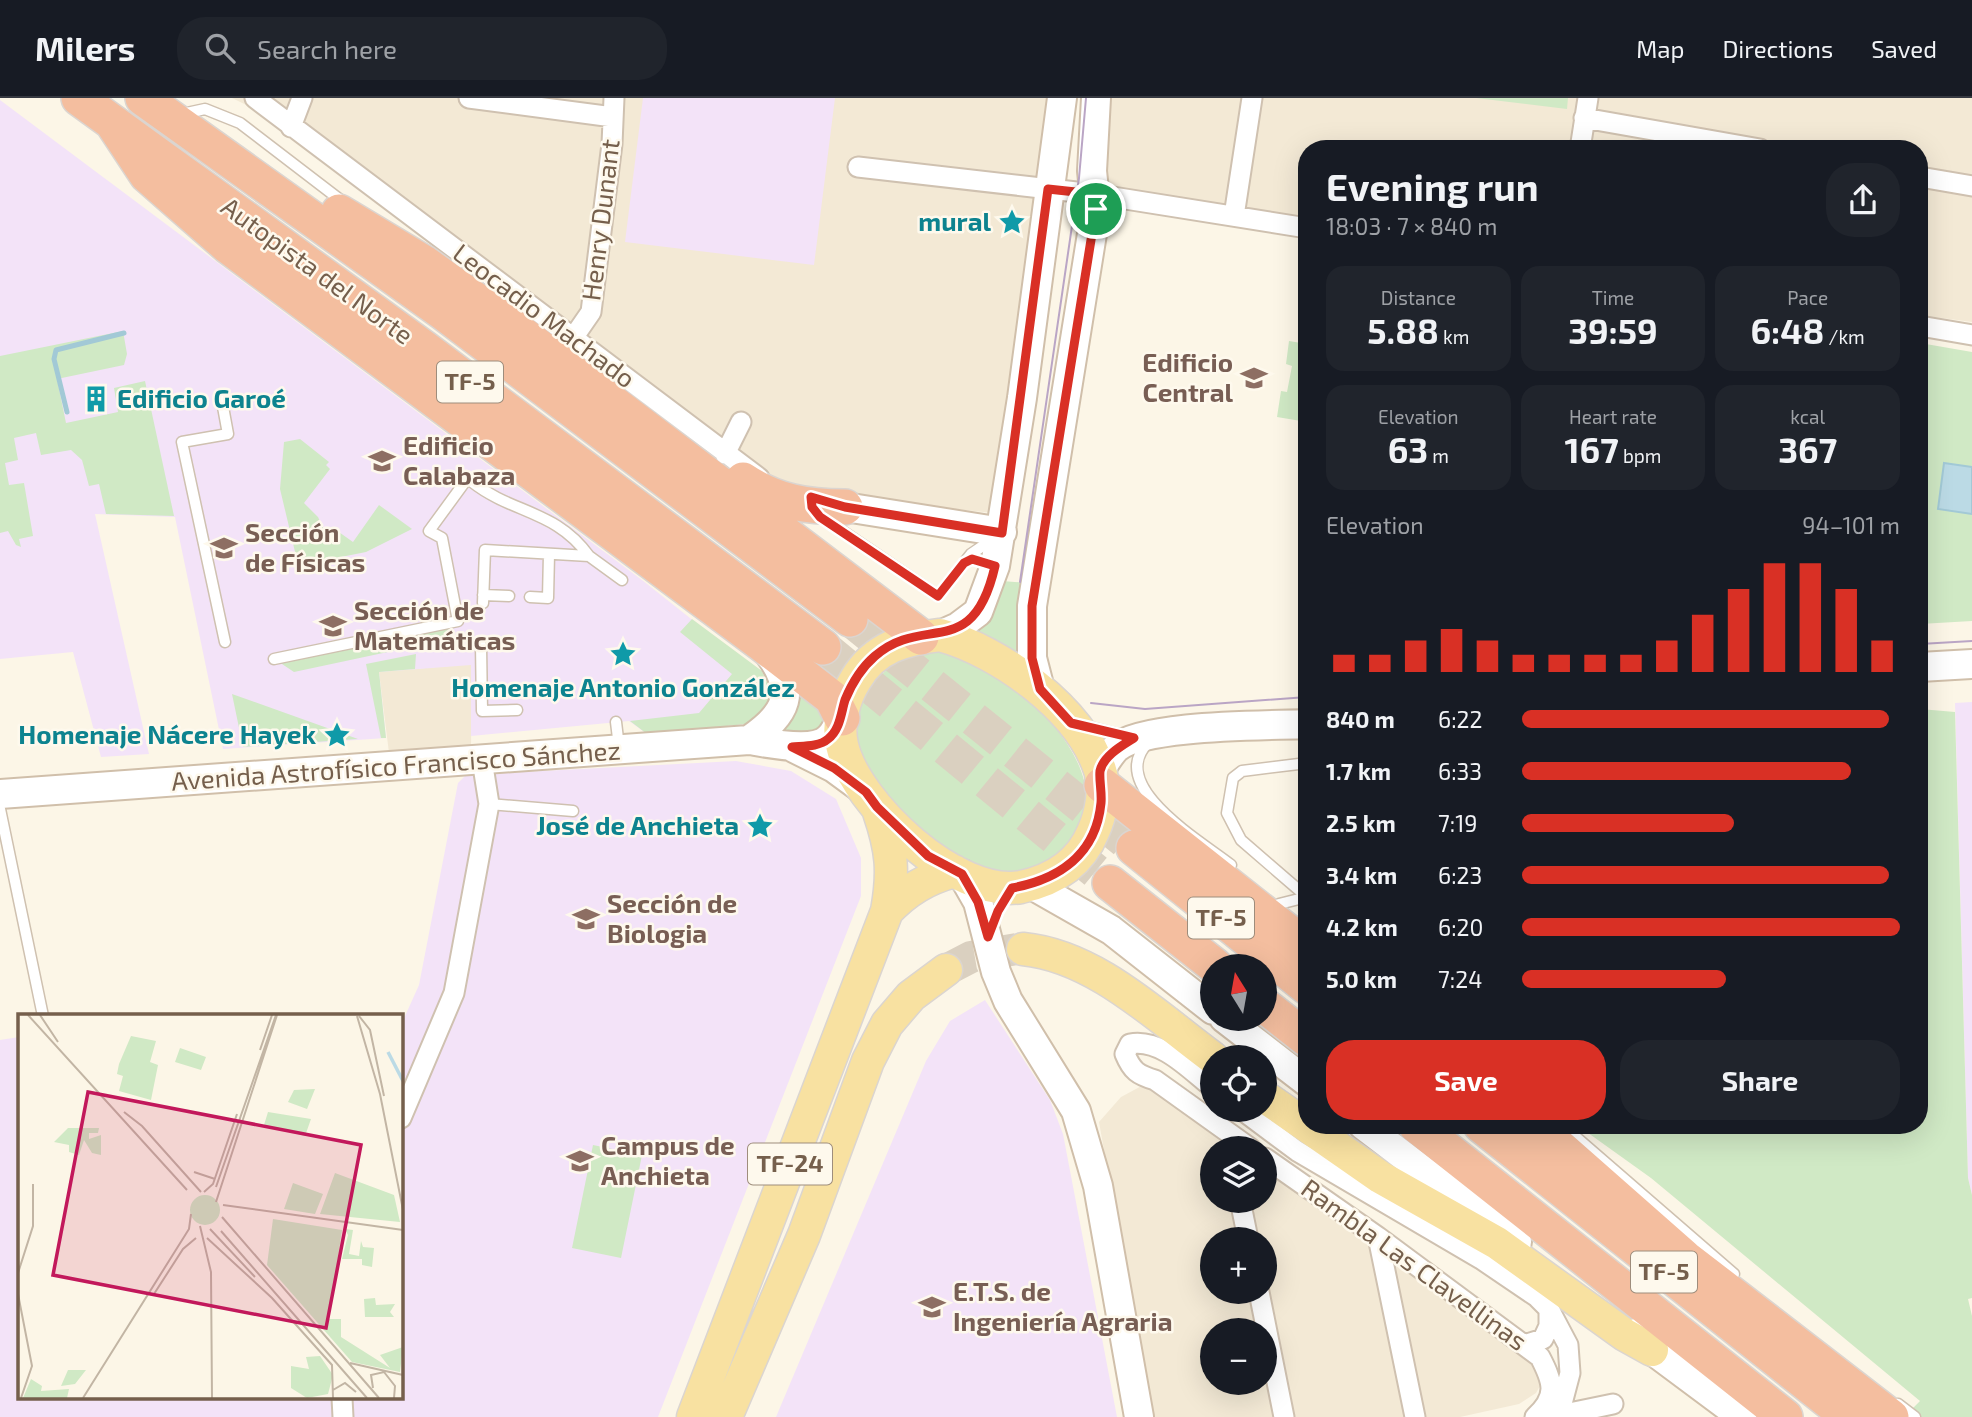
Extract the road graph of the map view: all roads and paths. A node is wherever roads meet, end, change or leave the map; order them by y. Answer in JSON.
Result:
{"nodes":[{"id":1,"x":79,"y":98,"type":"edge"},
{"id":2,"x":255,"y":98,"type":"edge"},
{"id":3,"x":302,"y":98,"type":"edge"},
{"id":4,"x":469,"y":98,"type":"edge"},
{"id":5,"x":1062,"y":98,"type":"edge"},
{"id":6,"x":1096,"y":98,"type":"edge"},
{"id":7,"x":1252,"y":98,"type":"edge"},
{"id":8,"x":1588,"y":98,"type":"edge"},
{"id":9,"x":155,"y":107,"type":"edge"},
{"id":10,"x":613,"y":107,"type":"edge"},
{"id":11,"x":1584,"y":118,"type":"junction"},
{"id":12,"x":111,"y":122,"type":"junction"},
{"id":13,"x":291,"y":127,"type":"junction"},
{"id":14,"x":1581,"y":140,"type":"edge"},
{"id":15,"x":1709,"y":140,"type":"edge"},
{"id":16,"x":858,"y":167,"type":"dead end"},
{"id":17,"x":1928,"y":178,"type":"edge"},
{"id":18,"x":1972,"y":186,"type":"edge"},
{"id":19,"x":1048,"y":189,"type":"junction"},
{"id":20,"x":273,"y":191,"type":"junction"},
{"id":21,"x":1086,"y":193,"type":"junction"},
{"id":22,"x":1234,"y":216,"type":"junction"},
{"id":23,"x":1298,"y":227,"type":"edge"},
{"id":24,"x":379,"y":236,"type":"junction"},
{"id":25,"x":501,"y":318,"type":"junction"},
{"id":26,"x":1928,"y":327,"type":"edge"},
{"id":27,"x":1972,"y":335,"type":"edge"},
{"id":28,"x":573,"y":338,"type":"junction"},
{"id":29,"x":221,"y":396,"type":"dead end"},
{"id":30,"x":741,"y":422,"type":"dead end"},
{"id":31,"x":725,"y":454,"type":"junction"},
{"id":32,"x":823,"y":504,"type":"junction"},
{"id":33,"x":1002,"y":533,"type":"junction"},
{"id":34,"x":549,"y":554,"type":"junction"},
{"id":35,"x":589,"y":556,"type":"junction"},
{"id":36,"x":964,"y":563,"type":"junction"},
{"id":37,"x":995,"y":566,"type":"junction"},
{"id":38,"x":622,"y":580,"type":"dead end"},
{"id":39,"x":509,"y":596,"type":"dead end"},
{"id":40,"x":530,"y":597,"type":"dead end"},
{"id":41,"x":850,"y":619,"type":"tunnel mouth"},
{"id":42,"x":931,"y":636,"type":"junction"},
{"id":43,"x":225,"y":642,"type":"dead end"},
{"id":44,"x":762,"y":644,"type":"junction"},
{"id":45,"x":481,"y":645,"type":"dead end"},
{"id":46,"x":823,"y":647,"type":"tunnel mouth"},
{"id":47,"x":274,"y":659,"type":"dead end"},
{"id":48,"x":1972,"y":664,"type":"edge"},
{"id":49,"x":1928,"y":667,"type":"edge"},
{"id":50,"x":1040,"y":689,"type":"junction"},
{"id":51,"x":516,"y":710,"type":"dead end"},
{"id":52,"x":842,"y":718,"type":"junction"},
{"id":53,"x":617,"y":722,"type":"dead end"},
{"id":54,"x":1071,"y":723,"type":"junction"},
{"id":55,"x":1298,"y":724,"type":"edge"},
{"id":56,"x":749,"y":740,"type":"junction"},
{"id":57,"x":1145,"y":740,"type":"junction"},
{"id":58,"x":792,"y":747,"type":"junction"},
{"id":59,"x":619,"y":751,"type":"junction"},
{"id":60,"x":482,"y":760,"type":"junction"},
{"id":61,"x":1298,"y":765,"type":"edge"},
{"id":62,"x":1101,"y":777,"type":"junction"},
{"id":63,"x":0,"y":794,"type":"edge"},
{"id":64,"x":872,"y":800,"type":"junction"},
{"id":65,"x":489,"y":804,"type":"junction"},
{"id":66,"x":0,"y":808,"type":"edge"},
{"id":67,"x":573,"y":811,"type":"dead end"},
{"id":68,"x":1193,"y":834,"type":"junction"},
{"id":69,"x":1145,"y":838,"type":"junction"},
{"id":70,"x":1237,"y":870,"type":"dead end"},
{"id":71,"x":958,"y":873,"type":"junction"},
{"id":72,"x":1110,"y":883,"type":"tunnel mouth"},
{"id":73,"x":1022,"y":887,"type":"junction"},
{"id":74,"x":1298,"y":889,"type":"edge"},
{"id":75,"x":1269,"y":895,"type":"dead end"},
{"id":76,"x":1298,"y":899,"type":"edge"},
{"id":77,"x":1279,"y":904,"type":"junction"},
{"id":78,"x":887,"y":911,"type":"junction"},
{"id":79,"x":1288,"y":911,"type":"dead end"},
{"id":80,"x":988,"y":937,"type":"junction"},
{"id":81,"x":1298,"y":941,"type":"edge"},
{"id":82,"x":1023,"y":949,"type":"tunnel mouth"},
{"id":83,"x":1200,"y":954,"type":"edge"},
{"id":84,"x":946,"y":970,"type":"tunnel mouth"},
{"id":85,"x":1298,"y":978,"type":"edge"},
{"id":86,"x":1200,"y":1000,"type":"edge"},
{"id":87,"x":43,"y":1014,"type":"edge"},
{"id":88,"x":1278,"y":1016,"type":"edge"},
{"id":89,"x":1241,"y":1031,"type":"edge"},
{"id":90,"x":1298,"y":1032,"type":"edge"},
{"id":91,"x":1200,"y":1048,"type":"edge"},
{"id":92,"x":1298,"y":1076,"type":"edge"},
{"id":93,"x":1200,"y":1078,"type":"edge"},
{"id":94,"x":1277,"y":1105,"type":"edge"},
{"id":95,"x":402,"y":1116,"type":"edge"},
{"id":96,"x":1200,"y":1117,"type":"edge"},
{"id":97,"x":1298,"y":1120,"type":"edge"},
{"id":98,"x":1206,"y":1122,"type":"edge"},
{"id":99,"x":1258,"y":1122,"type":"edge"},
{"id":100,"x":1318,"y":1134,"type":"edge"},
{"id":101,"x":1375,"y":1134,"type":"edge"},
{"id":102,"x":1427,"y":1134,"type":"edge"},
{"id":103,"x":1492,"y":1134,"type":"edge"},
{"id":104,"x":1544,"y":1134,"type":"edge"},
{"id":105,"x":1572,"y":1134,"type":"edge"},
{"id":106,"x":1223,"y":1136,"type":"edge"},
{"id":107,"x":1277,"y":1166,"type":"edge"},
{"id":108,"x":1378,"y":1237,"type":"junction"},
{"id":109,"x":1746,"y":1285,"type":"dead end"},
{"id":110,"x":1261,"y":1304,"type":"edge"},
{"id":111,"x":1549,"y":1309,"type":"junction"},
{"id":112,"x":1524,"y":1345,"type":"junction"},
{"id":113,"x":1652,"y":1350,"type":"junction"},
{"id":114,"x":1613,"y":1405,"type":"dead end"},
{"id":115,"x":1889,"y":1406,"type":"edge"},
{"id":116,"x":1751,"y":1408,"type":"edge"},
{"id":117,"x":1554,"y":1416,"type":"edge"},
{"id":118,"x":693,"y":1417,"type":"edge"},
{"id":119,"x":726,"y":1417,"type":"edge"},
{"id":120,"x":1139,"y":1417,"type":"edge"},
{"id":121,"x":1284,"y":1417,"type":"edge"},
{"id":122,"x":1415,"y":1417,"type":"edge"},
{"id":123,"x":1535,"y":1417,"type":"edge"},
{"id":124,"x":1785,"y":1417,"type":"edge"},
{"id":125,"x":1849,"y":1417,"type":"edge"},
{"id":126,"x":1915,"y":1417,"type":"edge"}],
"edges":[{"from":1,"to":12,"type":"highway","name":"Autopista del Norte","number":"TF-5"},
{"from":2,"to":13,"type":"street","name":"Leocadio Machado"},
{"from":3,"to":13,"type":"street"},
{"from":4,"to":10,"type":"street"},
{"from":5,"to":19,"type":"main road"},
{"from":6,"to":21,"type":"main road"},
{"from":7,"to":22,"type":"street"},
{"from":8,"to":11,"type":"street"},
{"from":9,"to":20,"type":"highway","name":"Autopista del Norte","number":"TF-5"},
{"from":9,"to":24,"type":"lane"},
{"from":10,"to":28,"type":"street","name":"Henry Dunant"},
{"from":11,"to":14,"type":"street"},
{"from":11,"to":15,"type":"street"},
{"from":12,"to":44,"type":"highway"},
{"from":12,"to":46,"type":"highway","name":"Autopista del Norte","number":"TF-5"},
{"from":13,"to":28,"type":"street","name":"Leocadio Machado"},
{"from":16,"to":19,"type":"street"},
{"from":17,"to":18,"type":"street"},
{"from":19,"to":21,"type":"street"},
{"from":19,"to":33,"type":"main road"},
{"from":20,"to":24,"type":"highway"},
{"from":20,"to":41,"type":"highway","name":"Autopista del Norte","number":"TF-5"},
{"from":21,"to":22,"type":"street"},
{"from":21,"to":50,"type":"main road"},
{"from":22,"to":23,"type":"street"},
{"from":24,"to":25,"type":"highway"},
{"from":25,"to":32,"type":"highway"},
{"from":25,"to":42,"type":"highway"},
{"from":26,"to":27,"type":"street"},
{"from":28,"to":31,"type":"street","name":"Leocadio Machado"},
{"from":29,"to":43,"type":"lane"},
{"from":30,"to":31,"type":"street"},
{"from":31,"to":32,"type":"street","name":"Leocadio Machado"},
{"from":32,"to":33,"type":"main road"},
{"from":32,"to":36,"type":"lane"},
{"from":33,"to":36,"type":"lane"},
{"from":33,"to":37,"type":"main road"},
{"from":34,"to":35,"type":"lane"},
{"from":34,"to":39,"type":"lane"},
{"from":34,"to":40,"type":"lane"},
{"from":35,"to":38,"type":"lane"},
{"from":35,"to":47,"type":"lane"},
{"from":36,"to":37,"type":"lane"},
{"from":37,"to":42,"type":"main road"},
{"from":42,"to":50,"type":"main road"},
{"from":42,"to":52,"type":"main road"},
{"from":44,"to":52,"type":"highway"},
{"from":44,"to":56,"type":"main road"},
{"from":45,"to":51,"type":"lane"},
{"from":48,"to":49,"type":"main road"},
{"from":50,"to":54,"type":"main road"},
{"from":52,"to":58,"type":"main road","name":"Avenida Astrofísico Francisco Sánchez"},
{"from":52,"to":64,"type":"main road"},
{"from":53,"to":59,"type":"lane"},
{"from":54,"to":57,"type":"lane"},
{"from":54,"to":62,"type":"main road"},
{"from":55,"to":57,"type":"main road"},
{"from":56,"to":58,"type":"main road","name":"Avenida Astrofísico Francisco Sánchez"},
{"from":56,"to":59,"type":"main road","name":"Avenida Astrofísico Francisco Sánchez"},
{"from":57,"to":62,"type":"main road"},
{"from":57,"to":68,"type":"lane"},
{"from":58,"to":64,"type":"main road","name":"Avenida Astrofísico Francisco Sánchez"},
{"from":59,"to":60,"type":"main road","name":"Avenida Astrofísico Francisco Sánchez"},
{"from":60,"to":63,"type":"main road","name":"Avenida Astrofísico Francisco Sánchez"},
{"from":60,"to":65,"type":"street"},
{"from":61,"to":74,"type":"lane"},
{"from":62,"to":69,"type":"highway"},
{"from":62,"to":73,"type":"main road"},
{"from":64,"to":71,"type":"main road"},
{"from":64,"to":78,"type":"main road","number":"TF-24"},
{"from":65,"to":67,"type":"lane"},
{"from":65,"to":95,"type":"street"},
{"from":66,"to":87,"type":"lane"},
{"from":68,"to":69,"type":"lane"},
{"from":68,"to":70,"type":"lane"},
{"from":69,"to":81,"type":"highway"},
{"from":69,"to":85,"type":"highway","number":"TF-5"},
{"from":71,"to":73,"type":"main road"},
{"from":71,"to":78,"type":"main road","number":"TF-24"},
{"from":71,"to":80,"type":"main road"},
{"from":72,"to":83,"type":"highway","number":"TF-5"},
{"from":73,"to":80,"type":"main road"},
{"from":73,"to":86,"type":"main road"},
{"from":75,"to":77,"type":"lane"},
{"from":76,"to":77,"type":"lane"},
{"from":77,"to":79,"type":"lane"},
{"from":78,"to":118,"type":"main road","number":"TF-24"},
{"from":80,"to":120,"type":"main road"},
{"from":82,"to":91,"type":"main road"},
{"from":84,"to":119,"type":"main road"},
{"from":88,"to":90,"type":"highway"},
{"from":89,"to":92,"type":"main road"},
{"from":93,"to":96,"type":"street"},
{"from":94,"to":97,"type":"main road"},
{"from":98,"to":106,"type":"street"},
{"from":99,"to":111,"type":"street","name":"Rambla Las Clavellinas"},
{"from":100,"to":113,"type":"main road"},
{"from":101,"to":113,"type":"main road"},
{"from":102,"to":116,"type":"highway","number":"TF-5"},
{"from":103,"to":125,"type":"highway","number":"TF-5"},
{"from":104,"to":115,"type":"highway"},
{"from":105,"to":109,"type":"lane"},
{"from":107,"to":108,"type":"street","name":"Rambla Las Clavellinas"},
{"from":108,"to":112,"type":"street","name":"Rambla Las Clavellinas"},
{"from":108,"to":122,"type":"street"},
{"from":110,"to":121,"type":"street"},
{"from":111,"to":112,"type":"street"},
{"from":111,"to":117,"type":"street","name":"Rambla Las Clavellinas"},
{"from":112,"to":123,"type":"street","name":"Rambla Las Clavellinas"},
{"from":113,"to":116,"type":"main road"},
{"from":114,"to":117,"type":"street"},
{"from":115,"to":126,"type":"lane"},
{"from":116,"to":124,"type":"highway","number":"TF-5"}]}
